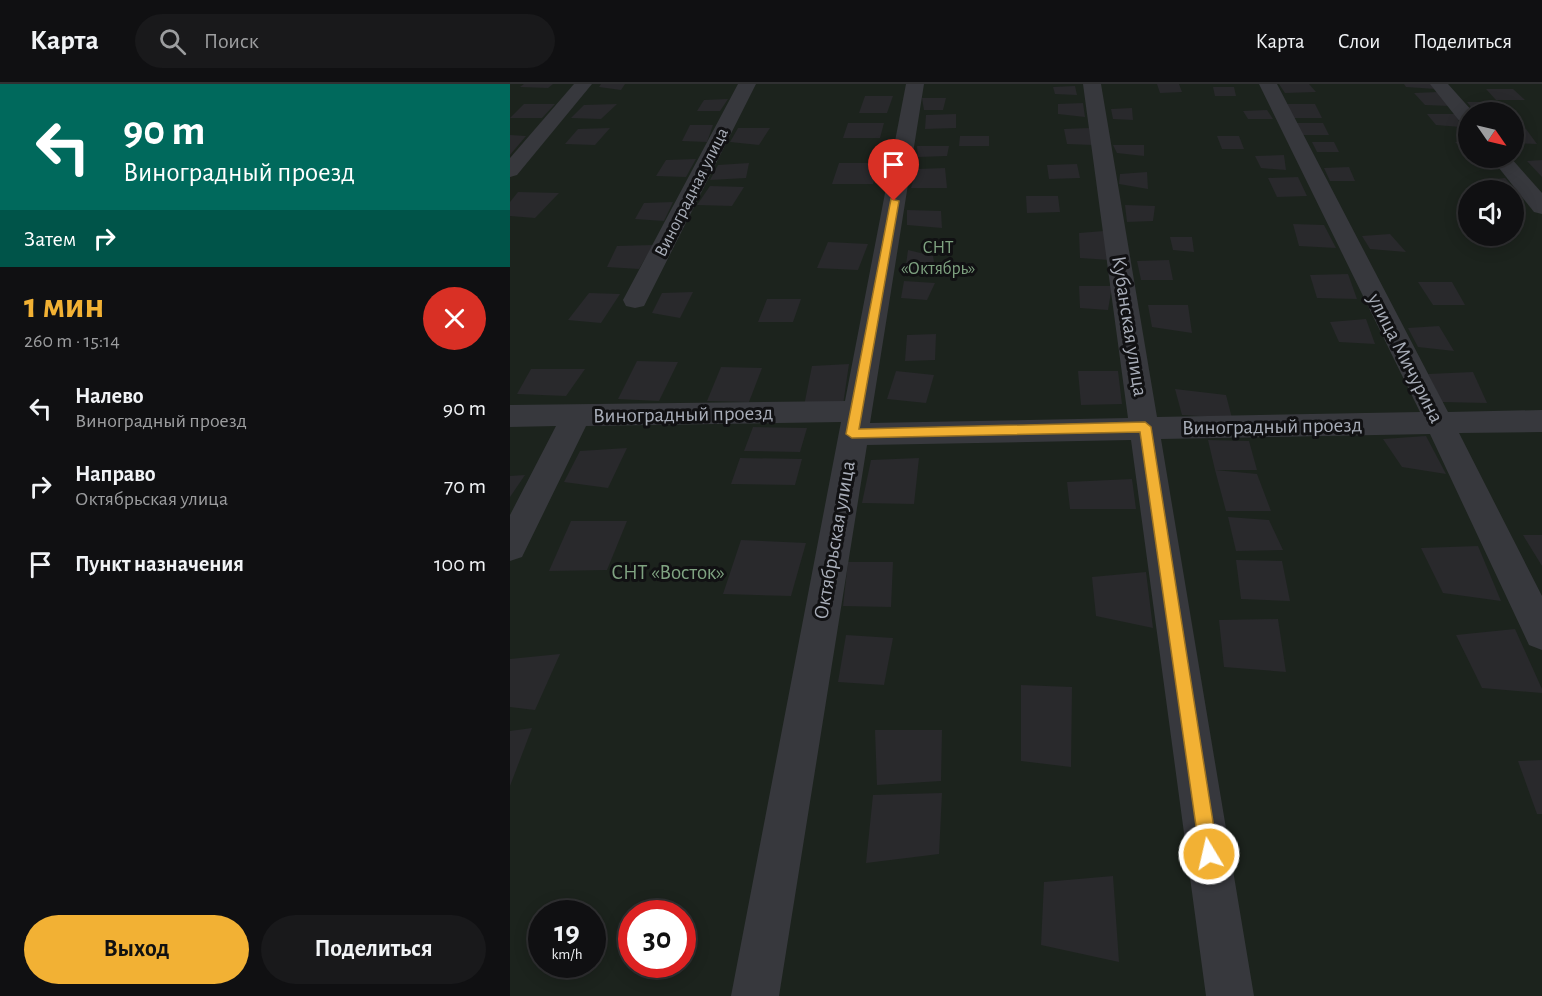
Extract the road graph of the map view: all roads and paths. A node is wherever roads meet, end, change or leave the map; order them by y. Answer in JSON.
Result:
{"nodes":[{"id":1,"x":583,"y":84,"type":"edge"},
{"id":2,"x":747,"y":84,"type":"edge"},
{"id":3,"x":915,"y":84,"type":"edge"},
{"id":4,"x":1092,"y":84,"type":"edge"},
{"id":5,"x":1268,"y":84,"type":"edge"},
{"id":6,"x":1439,"y":84,"type":"edge"},
{"id":7,"x":1458,"y":107,"type":"edge"},
{"id":8,"x":1509,"y":168,"type":"edge"},
{"id":9,"x":510,"y":171,"type":"edge"},
{"id":10,"x":1542,"y":207,"type":"edge"},
{"id":11,"x":635,"y":300,"type":"dead end"},
{"id":12,"x":510,"y":416,"type":"edge"},
{"id":13,"x":576,"y":416,"type":"junction"},
{"id":14,"x":1542,"y":421,"type":"edge"},
{"id":15,"x":854,"y":422,"type":"junction"},
{"id":16,"x":1440,"y":424,"type":"junction"},
{"id":17,"x":1145,"y":427,"type":"junction"},
{"id":18,"x":510,"y":547,"type":"edge"},
{"id":19,"x":1542,"y":633,"type":"edge"},
{"id":20,"x":755,"y":996,"type":"edge"},
{"id":21,"x":1230,"y":996,"type":"edge"}],
"edges":[{"from":1,"to":9,"type":"street"},
{"from":2,"to":11,"type":"street","name":"Виноградная улица"},
{"from":3,"to":15,"type":"street","name":"Октябрьская улица"},
{"from":4,"to":17,"type":"street","name":"Кубанская улица"},
{"from":5,"to":16,"type":"street","name":"улица Мичурина"},
{"from":6,"to":7,"type":"street"},
{"from":8,"to":10,"type":"street"},
{"from":12,"to":13,"type":"street","name":"Виноградный проезд"},
{"from":13,"to":15,"type":"street","name":"Виноградный проезд"},
{"from":13,"to":18,"type":"street"},
{"from":14,"to":16,"type":"street","name":"Виноградный проезд"},
{"from":15,"to":17,"type":"street","name":"Виноградный проезд"},
{"from":15,"to":20,"type":"street","name":"Октябрьская улица"},
{"from":16,"to":17,"type":"street","name":"Виноградный проезд"},
{"from":16,"to":19,"type":"street","name":"улица Мичурина"},
{"from":17,"to":21,"type":"street","name":"Кубанская улица"}]}
